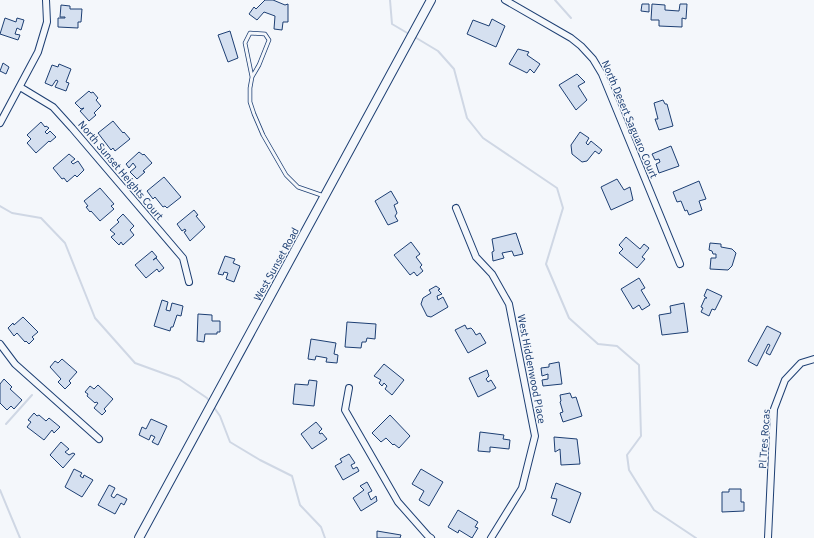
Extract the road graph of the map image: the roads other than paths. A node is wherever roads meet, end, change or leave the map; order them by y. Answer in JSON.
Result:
{"nodes":[{"id":1,"x":46,"y":0,"type":"edge"},
{"id":2,"x":431,"y":0,"type":"edge"},
{"id":3,"x":505,"y":0,"type":"edge"},
{"id":4,"x":252,"y":77,"type":"junction"},
{"id":5,"x":20,"y":87,"type":"junction"},
{"id":6,"x":0,"y":123,"type":"edge"},
{"id":7,"x":325,"y":197,"type":"junction"},
{"id":8,"x":456,"y":208,"type":"dead end"},
{"id":9,"x":680,"y":264,"type":"dead end"},
{"id":10,"x":189,"y":282,"type":"dead end"},
{"id":11,"x":0,"y":344,"type":"edge"},
{"id":12,"x":814,"y":359,"type":"edge"},
{"id":13,"x":349,"y":388,"type":"dead end"},
{"id":14,"x":99,"y":439,"type":"dead end"},
{"id":15,"x":139,"y":538,"type":"edge"},
{"id":16,"x":432,"y":538,"type":"edge"},
{"id":17,"x":491,"y":538,"type":"edge"},
{"id":18,"x":768,"y":538,"type":"edge"}],
"edges":[{"from":1,"to":5,"type":"street"},
{"from":2,"to":7,"type":"street","name":"West Sunset Road"},
{"from":3,"to":9,"type":"street","name":"North Desert Saguaro Court"},
{"from":4,"to":4,"type":"lane"},
{"from":4,"to":7,"type":"lane"},
{"from":5,"to":6,"type":"street"},
{"from":5,"to":10,"type":"street","name":"North Sunset Heights Court"},
{"from":7,"to":15,"type":"street","name":"West Sunset Road"},
{"from":8,"to":17,"type":"street","name":"West Hiddenwood Place"},
{"from":11,"to":14,"type":"street"},
{"from":12,"to":18,"type":"street","name":"Pl Tres Rocas"},
{"from":13,"to":16,"type":"street"}]}
